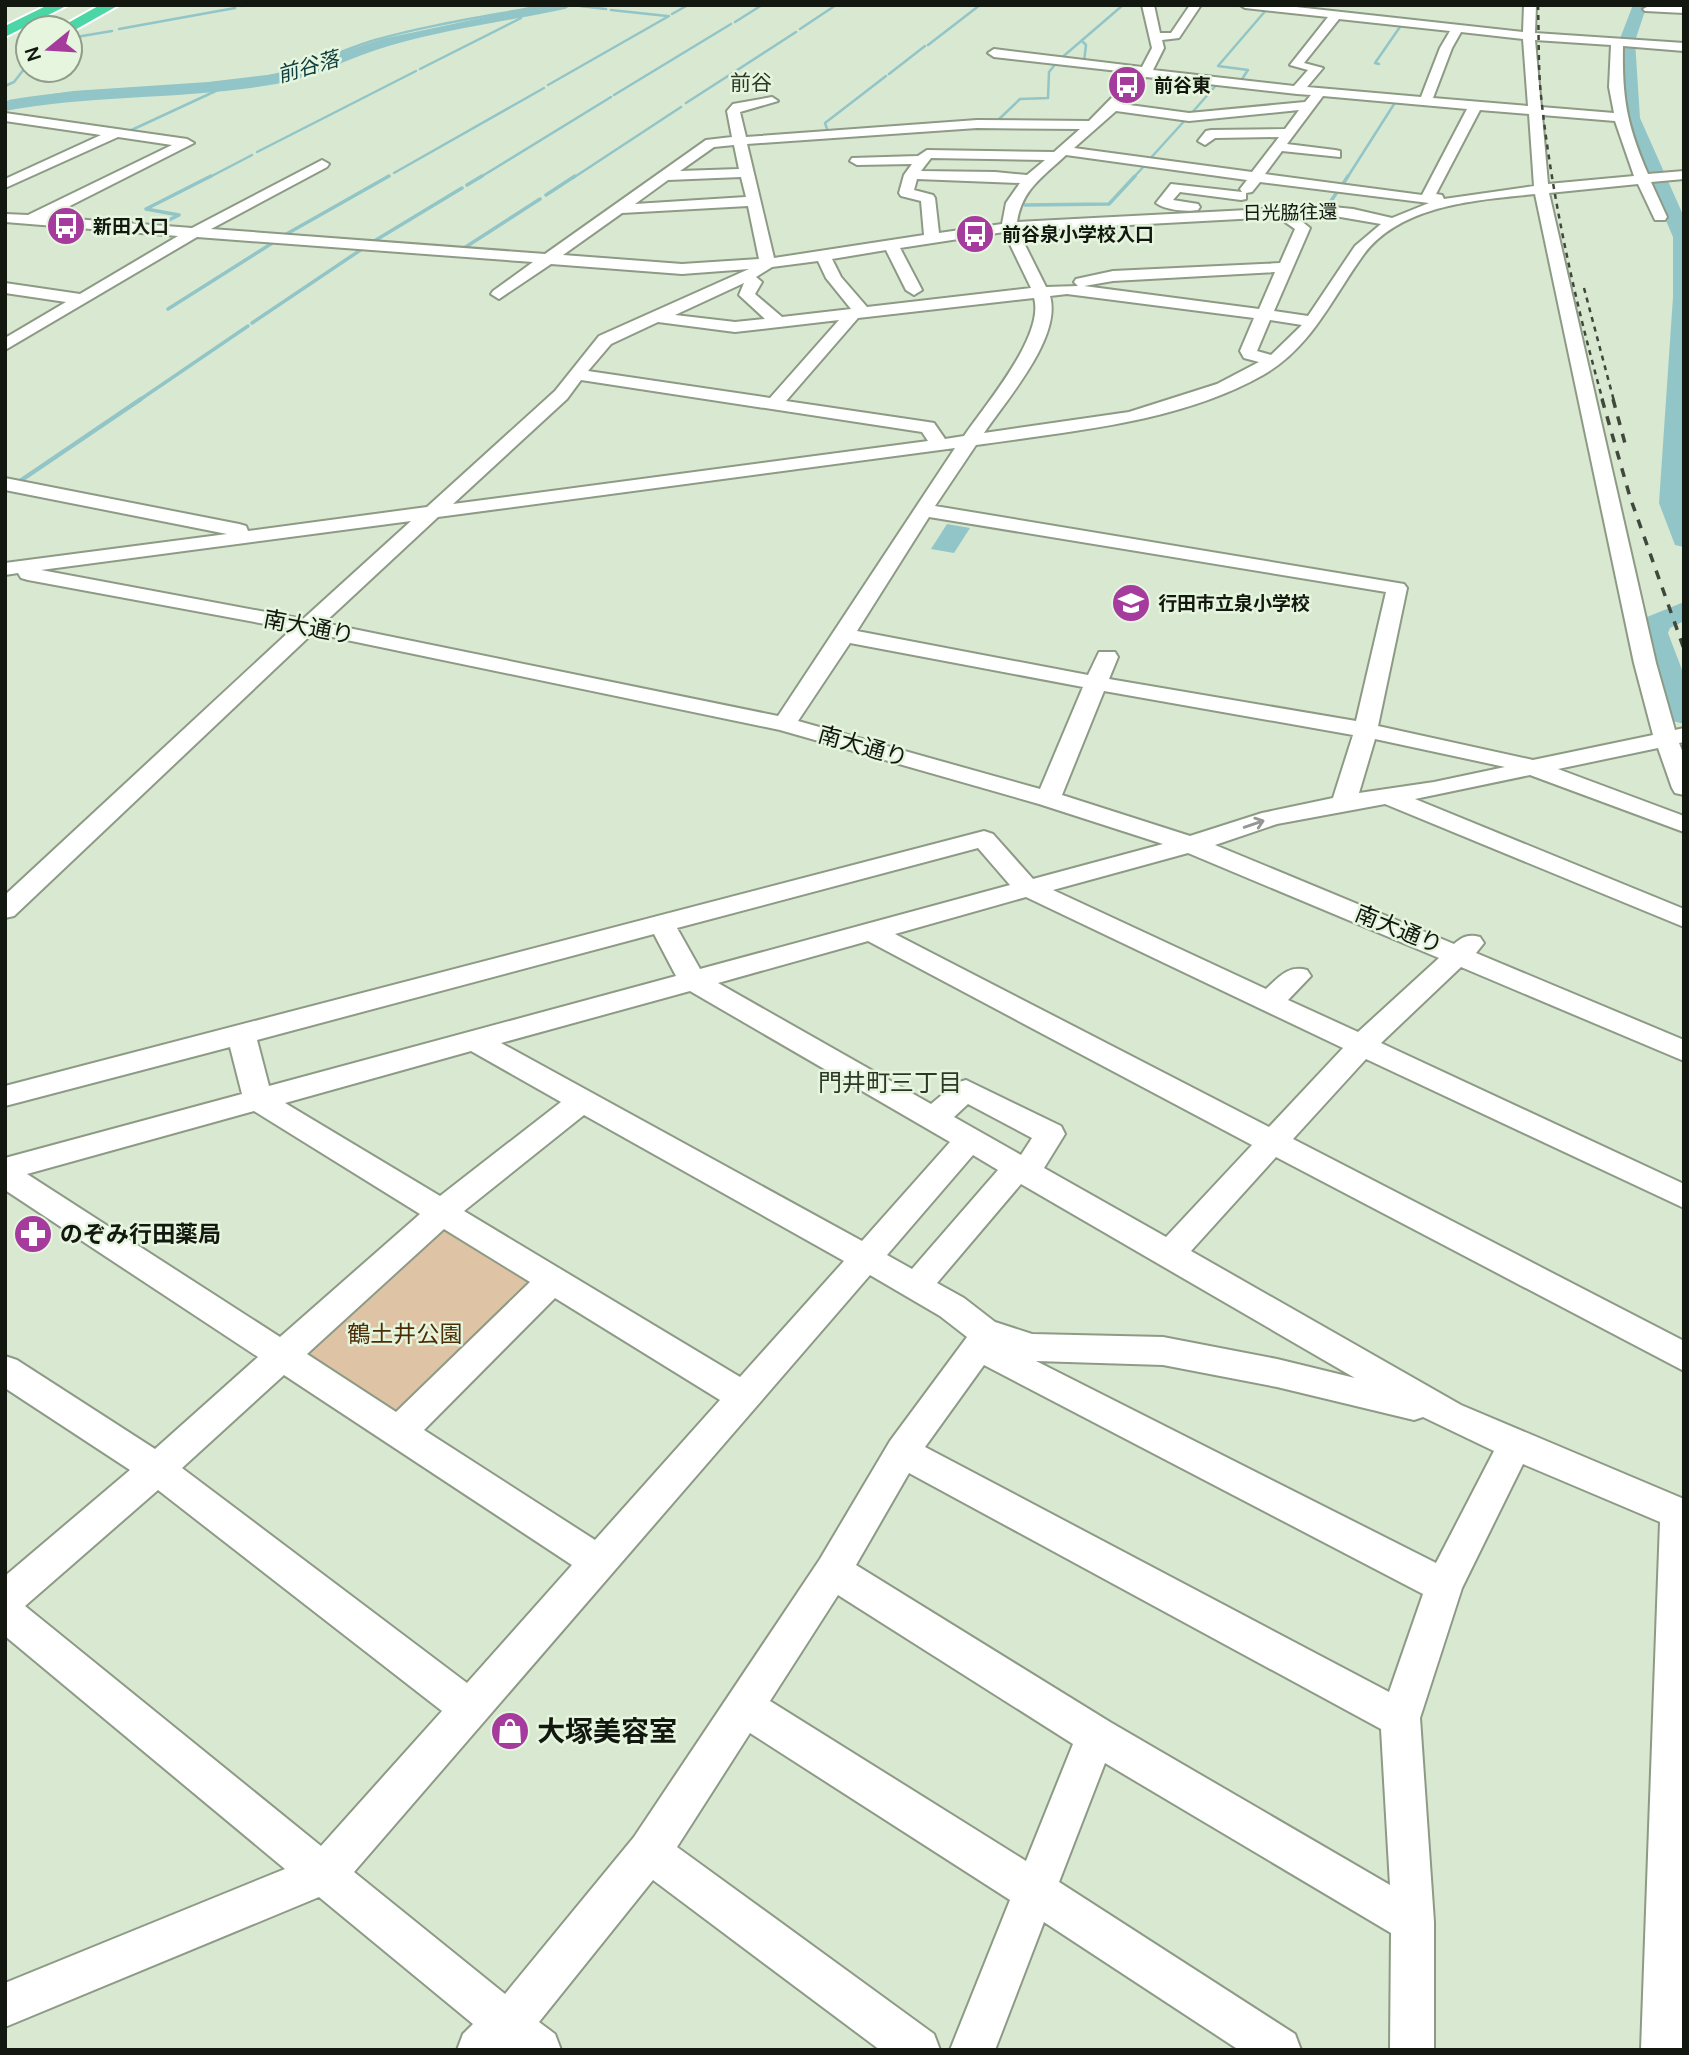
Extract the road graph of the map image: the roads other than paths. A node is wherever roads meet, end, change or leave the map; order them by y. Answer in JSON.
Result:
{"nodes":[{"id":1,"x":61,"y":5,"type":"edge"},
{"id":2,"x":112,"y":5,"type":"edge"},
{"id":3,"x":1148,"y":5,"type":"edge"},
{"id":4,"x":1196,"y":5,"type":"edge"},
{"id":5,"x":1245,"y":5,"type":"edge"},
{"id":6,"x":1530,"y":5,"type":"edge"},
{"id":7,"x":1648,"y":9,"type":"dead end"},
{"id":8,"x":1684,"y":10,"type":"edge"},
{"id":9,"x":1336,"y":15,"type":"junction"},
{"id":10,"x":1479,"y":17,"type":"dead end"},
{"id":11,"x":84,"y":19,"type":"edge"},
{"id":12,"x":1458,"y":28,"type":"junction"},
{"id":13,"x":1472,"y":29,"type":"junction"},
{"id":14,"x":5,"y":32,"type":"edge"},
{"id":15,"x":1529,"y":36,"type":"junction"},
{"id":16,"x":1156,"y":37,"type":"junction"},
{"id":17,"x":1619,"y":44,"type":"junction"},
{"id":18,"x":1684,"y":47,"type":"edge"},
{"id":19,"x":994,"y":53,"type":"dead end"},
{"id":20,"x":1146,"y":72,"type":"junction"},
{"id":21,"x":1297,"y":90,"type":"junction"},
{"id":22,"x":1319,"y":92,"type":"junction"},
{"id":23,"x":772,"y":101,"type":"dead end"},
{"id":24,"x":1426,"y":101,"type":"junction"},
{"id":25,"x":1311,"y":105,"type":"junction"},
{"id":26,"x":1475,"y":106,"type":"junction"},
{"id":27,"x":1113,"y":107,"type":"junction"},
{"id":28,"x":1534,"y":111,"type":"junction"},
{"id":29,"x":5,"y":117,"type":"edge"},
{"id":30,"x":1621,"y":118,"type":"junction"},
{"id":31,"x":1094,"y":125,"type":"junction"},
{"id":32,"x":1289,"y":133,"type":"junction"},
{"id":33,"x":121,"y":134,"type":"junction"},
{"id":34,"x":740,"y":142,"type":"junction"},
{"id":35,"x":1279,"y":147,"type":"junction"},
{"id":36,"x":1203,"y":148,"type":"dead end"},
{"id":37,"x":1061,"y":154,"type":"junction"},
{"id":38,"x":1335,"y":154,"type":"dead end"},
{"id":39,"x":923,"y":160,"type":"junction"},
{"id":40,"x":857,"y":161,"type":"dead end"},
{"id":41,"x":323,"y":164,"type":"dead end"},
{"id":42,"x":747,"y":173,"type":"junction"},
{"id":43,"x":664,"y":176,"type":"junction"},
{"id":44,"x":911,"y":176,"type":"junction"},
{"id":45,"x":1674,"y":176,"type":"edge"},
{"id":46,"x":1256,"y":177,"type":"junction"},
{"id":47,"x":1646,"y":179,"type":"junction"},
{"id":48,"x":1030,"y":180,"type":"junction"},
{"id":49,"x":5,"y":184,"type":"edge"},
{"id":50,"x":1541,"y":190,"type":"junction"},
{"id":51,"x":1241,"y":196,"type":"junction"},
{"id":52,"x":1427,"y":198,"type":"junction"},
{"id":53,"x":754,"y":201,"type":"junction"},
{"id":54,"x":1450,"y":202,"type":"junction"},
{"id":55,"x":617,"y":209,"type":"junction"},
{"id":56,"x":1279,"y":211,"type":"junction"},
{"id":57,"x":1228,"y":213,"type":"junction"},
{"id":58,"x":1201,"y":215,"type":"junction"},
{"id":59,"x":1660,"y":216,"type":"dead end"},
{"id":60,"x":5,"y":218,"type":"edge"},
{"id":61,"x":29,"y":220,"type":"junction"},
{"id":62,"x":1392,"y":222,"type":"junction"},
{"id":63,"x":1009,"y":227,"type":"junction"},
{"id":64,"x":5,"y":233,"type":"edge"},
{"id":65,"x":193,"y":233,"type":"junction"},
{"id":66,"x":932,"y":238,"type":"junction"},
{"id":67,"x":890,"y":244,"type":"junction"},
{"id":68,"x":823,"y":255,"type":"junction"},
{"id":69,"x":543,"y":261,"type":"junction"},
{"id":70,"x":768,"y":263,"type":"junction"},
{"id":71,"x":1287,"y":267,"type":"junction"},
{"id":72,"x":743,"y":278,"type":"junction"},
{"id":73,"x":5,"y":288,"type":"edge"},
{"id":74,"x":1067,"y":289,"type":"junction"},
{"id":75,"x":914,"y":290,"type":"dead end"},
{"id":76,"x":1040,"y":290,"type":"junction"},
{"id":77,"x":499,"y":294,"type":"dead end"},
{"id":78,"x":82,"y":299,"type":"junction"},
{"id":79,"x":858,"y":313,"type":"junction"},
{"id":80,"x":1264,"y":315,"type":"junction"},
{"id":81,"x":655,"y":317,"type":"junction"},
{"id":82,"x":1312,"y":321,"type":"junction"},
{"id":83,"x":780,"y":323,"type":"junction"},
{"id":84,"x":5,"y":345,"type":"edge"},
{"id":85,"x":1273,"y":361,"type":"junction"},
{"id":86,"x":579,"y":375,"type":"junction"},
{"id":87,"x":774,"y":404,"type":"junction"},
{"id":88,"x":971,"y":440,"type":"junction"},
{"id":89,"x":940,"y":445,"type":"junction"},
{"id":90,"x":10,"y":488,"type":"edge"},
{"id":91,"x":923,"y":510,"type":"junction"},
{"id":92,"x":435,"y":511,"type":"junction"},
{"id":93,"x":249,"y":536,"type":"junction"},
{"id":94,"x":162,"y":548,"type":"junction"},
{"id":95,"x":5,"y":558,"type":"edge"},
{"id":96,"x":38,"y":565,"type":"junction"},
{"id":97,"x":5,"y":569,"type":"edge"},
{"id":98,"x":137,"y":583,"type":"junction"},
{"id":99,"x":312,"y":622,"type":"junction"},
{"id":100,"x":844,"y":635,"type":"junction"},
{"id":101,"x":1107,"y":657,"type":"dead end"},
{"id":102,"x":1096,"y":683,"type":"junction"},
{"id":103,"x":788,"y":719,"type":"junction"},
{"id":104,"x":1366,"y":730,"type":"junction"},
{"id":105,"x":1675,"y":737,"type":"edge"},
{"id":106,"x":1531,"y":766,"type":"junction"},
{"id":107,"x":1684,"y":788,"type":"edge"},
{"id":108,"x":1050,"y":793,"type":"junction"},
{"id":109,"x":1389,"y":797,"type":"junction"},
{"id":110,"x":1344,"y":803,"type":"junction"},
{"id":111,"x":1684,"y":825,"type":"edge"},
{"id":112,"x":1199,"y":842,"type":"junction"},
{"id":113,"x":1027,"y":888,"type":"junction"},
{"id":114,"x":5,"y":910,"type":"edge"},
{"id":115,"x":1684,"y":919,"type":"edge"},
{"id":116,"x":662,"y":924,"type":"junction"},
{"id":117,"x":869,"y":931,"type":"junction"},
{"id":118,"x":1465,"y":948,"type":"junction"},
{"id":119,"x":1297,"y":976,"type":"dead end"},
{"id":120,"x":692,"y":980,"type":"junction"},
{"id":121,"x":1269,"y":1002,"type":"junction"},
{"id":122,"x":241,"y":1034,"type":"junction"},
{"id":123,"x":1684,"y":1037,"type":"edge"},
{"id":124,"x":473,"y":1040,"type":"junction"},
{"id":125,"x":1363,"y":1044,"type":"junction"},
{"id":126,"x":1684,"y":1051,"type":"edge"},
{"id":127,"x":5,"y":1096,"type":"edge"},
{"id":128,"x":258,"y":1100,"type":"junction"},
{"id":129,"x":582,"y":1101,"type":"junction"},
{"id":130,"x":933,"y":1118,"type":"junction"},
{"id":131,"x":970,"y":1139,"type":"junction"},
{"id":132,"x":1273,"y":1142,"type":"junction"},
{"id":133,"x":5,"y":1169,"type":"edge"},
{"id":134,"x":1022,"y":1169,"type":"junction"},
{"id":135,"x":5,"y":1175,"type":"edge"},
{"id":136,"x":1684,"y":1197,"type":"edge"},
{"id":137,"x":442,"y":1212,"type":"junction"},
{"id":138,"x":1169,"y":1254,"type":"junction"},
{"id":139,"x":866,"y":1258,"type":"junction"},
{"id":140,"x":554,"y":1280,"type":"junction"},
{"id":141,"x":916,"y":1286,"type":"junction"},
{"id":142,"x":982,"y":1340,"type":"junction"},
{"id":143,"x":281,"y":1355,"type":"junction"},
{"id":144,"x":1684,"y":1357,"type":"edge"},
{"id":145,"x":5,"y":1370,"type":"edge"},
{"id":146,"x":744,"y":1396,"type":"junction"},
{"id":147,"x":1449,"y":1415,"type":"junction"},
{"id":148,"x":398,"y":1432,"type":"junction"},
{"id":149,"x":1514,"y":1446,"type":"junction"},
{"id":150,"x":902,"y":1452,"type":"junction"},
{"id":151,"x":157,"y":1469,"type":"junction"},
{"id":152,"x":1681,"y":1515,"type":"edge"},
{"id":153,"x":598,"y":1562,"type":"junction"},
{"id":154,"x":833,"y":1571,"type":"junction"},
{"id":155,"x":1444,"y":1586,"type":"junction"},
{"id":156,"x":5,"y":1600,"type":"edge"},
{"id":157,"x":5,"y":1613,"type":"edge"},
{"id":158,"x":743,"y":1706,"type":"junction"},
{"id":159,"x":470,"y":1709,"type":"junction"},
{"id":160,"x":1400,"y":1718,"type":"junction"},
{"id":161,"x":1097,"y":1736,"type":"junction"},
{"id":162,"x":649,"y":1852,"type":"junction"},
{"id":163,"x":324,"y":1874,"type":"junction"},
{"id":164,"x":1035,"y":1891,"type":"junction"},
{"id":165,"x":1413,"y":1922,"type":"junction"},
{"id":166,"x":5,"y":2005,"type":"edge"},
{"id":167,"x":508,"y":2041,"type":"edge"},
{"id":168,"x":1665,"y":2049,"type":"edge"},
{"id":169,"x":918,"y":2050,"type":"edge"},
{"id":170,"x":972,"y":2050,"type":"edge"},
{"id":171,"x":1279,"y":2050,"type":"edge"},
{"id":172,"x":1412,"y":2050,"type":"edge"}],
"edges":[{"from":1,"to":14,"type":"highway"},
{"from":2,"to":11,"type":"highway"},
{"from":3,"to":16,"type":"street"},
{"from":4,"to":16,"type":"street"},
{"from":5,"to":9,"type":"street"},
{"from":6,"to":15,"type":"street"},
{"from":7,"to":8,"type":"street"},
{"from":9,"to":12,"type":"street"},
{"from":9,"to":21,"type":"street"},
{"from":10,"to":13,"type":"street"},
{"from":12,"to":13,"type":"street"},
{"from":12,"to":24,"type":"street"},
{"from":13,"to":15,"type":"street"},
{"from":15,"to":17,"type":"street"},
{"from":15,"to":28,"type":"street"},
{"from":16,"to":20,"type":"street"},
{"from":17,"to":18,"type":"street"},
{"from":17,"to":30,"type":"street"},
{"from":19,"to":20,"type":"street"},
{"from":20,"to":21,"type":"street"},
{"from":20,"to":27,"type":"street"},
{"from":21,"to":22,"type":"street"},
{"from":22,"to":24,"type":"street"},
{"from":22,"to":25,"type":"street"},
{"from":23,"to":34,"type":"street"},
{"from":24,"to":26,"type":"street"},
{"from":25,"to":27,"type":"street"},
{"from":25,"to":32,"type":"street"},
{"from":26,"to":28,"type":"street"},
{"from":26,"to":52,"type":"street"},
{"from":27,"to":31,"type":"street"},
{"from":28,"to":30,"type":"street"},
{"from":28,"to":50,"type":"street"},
{"from":29,"to":33,"type":"street"},
{"from":30,"to":47,"type":"street"},
{"from":31,"to":34,"type":"street"},
{"from":31,"to":37,"type":"street"},
{"from":32,"to":35,"type":"street"},
{"from":32,"to":36,"type":"street"},
{"from":33,"to":49,"type":"street"},
{"from":33,"to":61,"type":"street"},
{"from":34,"to":42,"type":"street"},
{"from":34,"to":43,"type":"street"},
{"from":35,"to":38,"type":"street"},
{"from":35,"to":46,"type":"street"},
{"from":37,"to":39,"type":"street"},
{"from":37,"to":46,"type":"street"},
{"from":37,"to":48,"type":"street"},
{"from":39,"to":40,"type":"street"},
{"from":39,"to":44,"type":"street"},
{"from":41,"to":65,"type":"street"},
{"from":42,"to":43,"type":"street"},
{"from":42,"to":53,"type":"street"},
{"from":43,"to":55,"type":"street"},
{"from":44,"to":48,"type":"street"},
{"from":44,"to":66,"type":"street"},
{"from":45,"to":47,"type":"street"},
{"from":46,"to":51,"type":"street"},
{"from":46,"to":52,"type":"street"},
{"from":47,"to":50,"type":"street"},
{"from":47,"to":59,"type":"street"},
{"from":48,"to":63,"type":"street"},
{"from":50,"to":54,"type":"street"},
{"from":50,"to":105,"type":"street"},
{"from":51,"to":57,"type":"street"},
{"from":51,"to":58,"type":"street"},
{"from":52,"to":54,"type":"street"},
{"from":53,"to":55,"type":"street"},
{"from":53,"to":70,"type":"street"},
{"from":54,"to":62,"type":"street"},
{"from":55,"to":69,"type":"street"},
{"from":56,"to":57,"type":"street","name":"日光脇往還"},
{"from":56,"to":62,"type":"street","name":"日光脇往還"},
{"from":56,"to":71,"type":"street"},
{"from":57,"to":58,"type":"street","name":"日光脇往還"},
{"from":58,"to":63,"type":"street","name":"日光脇往還"},
{"from":60,"to":61,"type":"street","name":"日光脇往還"},
{"from":61,"to":64,"type":"street"},
{"from":61,"to":65,"type":"street","name":"日光脇往還"},
{"from":62,"to":82,"type":"street"},
{"from":63,"to":66,"type":"street","name":"日光脇往還"},
{"from":63,"to":76,"type":"street"},
{"from":65,"to":69,"type":"street","name":"日光脇往還"},
{"from":65,"to":78,"type":"street"},
{"from":66,"to":67,"type":"street","name":"日光脇往還"},
{"from":67,"to":68,"type":"street","name":"日光脇往還"},
{"from":67,"to":75,"type":"street"},
{"from":68,"to":70,"type":"street","name":"日光脇往還"},
{"from":68,"to":79,"type":"street"},
{"from":69,"to":70,"type":"street","name":"日光脇往還"},
{"from":69,"to":77,"type":"street"},
{"from":70,"to":72,"type":"street"},
{"from":71,"to":74,"type":"street"},
{"from":71,"to":80,"type":"street"},
{"from":72,"to":81,"type":"street"},
{"from":72,"to":83,"type":"street"},
{"from":73,"to":78,"type":"street"},
{"from":74,"to":76,"type":"street"},
{"from":74,"to":80,"type":"street"},
{"from":76,"to":79,"type":"street"},
{"from":76,"to":88,"type":"street"},
{"from":78,"to":84,"type":"street"},
{"from":79,"to":83,"type":"street"},
{"from":79,"to":87,"type":"street"},
{"from":80,"to":82,"type":"street"},
{"from":80,"to":85,"type":"street"},
{"from":81,"to":83,"type":"street"},
{"from":81,"to":86,"type":"street"},
{"from":82,"to":85,"type":"street"},
{"from":85,"to":88,"type":"street"},
{"from":86,"to":87,"type":"street"},
{"from":86,"to":92,"type":"street"},
{"from":87,"to":89,"type":"street"},
{"from":88,"to":89,"type":"street"},
{"from":88,"to":91,"type":"street"},
{"from":89,"to":92,"type":"street"},
{"from":90,"to":93,"type":"street"},
{"from":91,"to":100,"type":"street"},
{"from":91,"to":104,"type":"street"},
{"from":92,"to":93,"type":"street"},
{"from":92,"to":99,"type":"street"},
{"from":93,"to":94,"type":"street"},
{"from":94,"to":96,"type":"street"},
{"from":94,"to":98,"type":"street"},
{"from":95,"to":96,"type":"street","name":"南大通り"},
{"from":96,"to":97,"type":"street"},
{"from":96,"to":98,"type":"street","name":"南大通り"},
{"from":97,"to":99,"type":"street","name":"南大通り"},
{"from":98,"to":99,"type":"street","name":"南大通り"},
{"from":99,"to":103,"type":"street","name":"南大通り"},
{"from":99,"to":114,"type":"street"},
{"from":100,"to":102,"type":"street"},
{"from":100,"to":103,"type":"street"},
{"from":101,"to":102,"type":"street"},
{"from":102,"to":104,"type":"street"},
{"from":102,"to":108,"type":"street"},
{"from":103,"to":108,"type":"street","name":"南大通り"},
{"from":104,"to":106,"type":"street"},
{"from":104,"to":110,"type":"street"},
{"from":105,"to":106,"type":"street"},
{"from":105,"to":107,"type":"street"},
{"from":106,"to":109,"type":"street"},
{"from":106,"to":111,"type":"street"},
{"from":108,"to":112,"type":"street","name":"南大通り"},
{"from":109,"to":110,"type":"street"},
{"from":109,"to":115,"type":"street"},
{"from":112,"to":110,"type":"street","one_way":true},
{"from":112,"to":113,"type":"street"},
{"from":112,"to":118,"type":"street","name":"南大通り"},
{"from":113,"to":116,"type":"street"},
{"from":113,"to":117,"type":"street"},
{"from":113,"to":121,"type":"street"},
{"from":116,"to":120,"type":"street"},
{"from":116,"to":122,"type":"street"},
{"from":117,"to":120,"type":"street"},
{"from":117,"to":132,"type":"street"},
{"from":118,"to":123,"type":"street","name":"南大通り"},
{"from":118,"to":125,"type":"street"},
{"from":118,"to":126,"type":"street","name":"南大通り"},
{"from":119,"to":121,"type":"street"},
{"from":120,"to":124,"type":"street"},
{"from":120,"to":130,"type":"street"},
{"from":121,"to":125,"type":"street"},
{"from":122,"to":127,"type":"street"},
{"from":122,"to":128,"type":"street"},
{"from":124,"to":128,"type":"street"},
{"from":124,"to":129,"type":"street"},
{"from":125,"to":132,"type":"street"},
{"from":125,"to":136,"type":"street"},
{"from":128,"to":133,"type":"street"},
{"from":128,"to":137,"type":"street"},
{"from":129,"to":137,"type":"street"},
{"from":129,"to":139,"type":"street"},
{"from":130,"to":131,"type":"street"},
{"from":130,"to":134,"type":"street"},
{"from":131,"to":134,"type":"street"},
{"from":131,"to":139,"type":"street"},
{"from":132,"to":138,"type":"street"},
{"from":132,"to":144,"type":"street"},
{"from":134,"to":138,"type":"street"},
{"from":134,"to":141,"type":"street"},
{"from":135,"to":143,"type":"street"},
{"from":137,"to":140,"type":"street"},
{"from":137,"to":143,"type":"street"},
{"from":138,"to":147,"type":"street"},
{"from":139,"to":141,"type":"street"},
{"from":139,"to":146,"type":"street"},
{"from":140,"to":146,"type":"street"},
{"from":140,"to":148,"type":"street"},
{"from":141,"to":142,"type":"street"},
{"from":142,"to":147,"type":"street"},
{"from":142,"to":150,"type":"street"},
{"from":142,"to":155,"type":"street"},
{"from":143,"to":148,"type":"street"},
{"from":143,"to":151,"type":"street"},
{"from":145,"to":151,"type":"street"},
{"from":146,"to":153,"type":"street"},
{"from":147,"to":149,"type":"street"},
{"from":148,"to":153,"type":"street"},
{"from":149,"to":152,"type":"street"},
{"from":149,"to":155,"type":"street"},
{"from":150,"to":154,"type":"street"},
{"from":150,"to":160,"type":"street"},
{"from":151,"to":156,"type":"street"},
{"from":151,"to":159,"type":"street"},
{"from":152,"to":168,"type":"street"},
{"from":153,"to":159,"type":"street"},
{"from":154,"to":158,"type":"street"},
{"from":154,"to":161,"type":"street"},
{"from":155,"to":160,"type":"street"},
{"from":157,"to":163,"type":"street"},
{"from":158,"to":162,"type":"street"},
{"from":158,"to":164,"type":"street"},
{"from":159,"to":163,"type":"street"},
{"from":160,"to":165,"type":"street"},
{"from":161,"to":164,"type":"street"},
{"from":161,"to":165,"type":"street"},
{"from":162,"to":167,"type":"street"},
{"from":162,"to":169,"type":"street"},
{"from":163,"to":166,"type":"street"},
{"from":163,"to":167,"type":"street"},
{"from":164,"to":170,"type":"street"},
{"from":164,"to":171,"type":"street"},
{"from":165,"to":172,"type":"street"}]}
